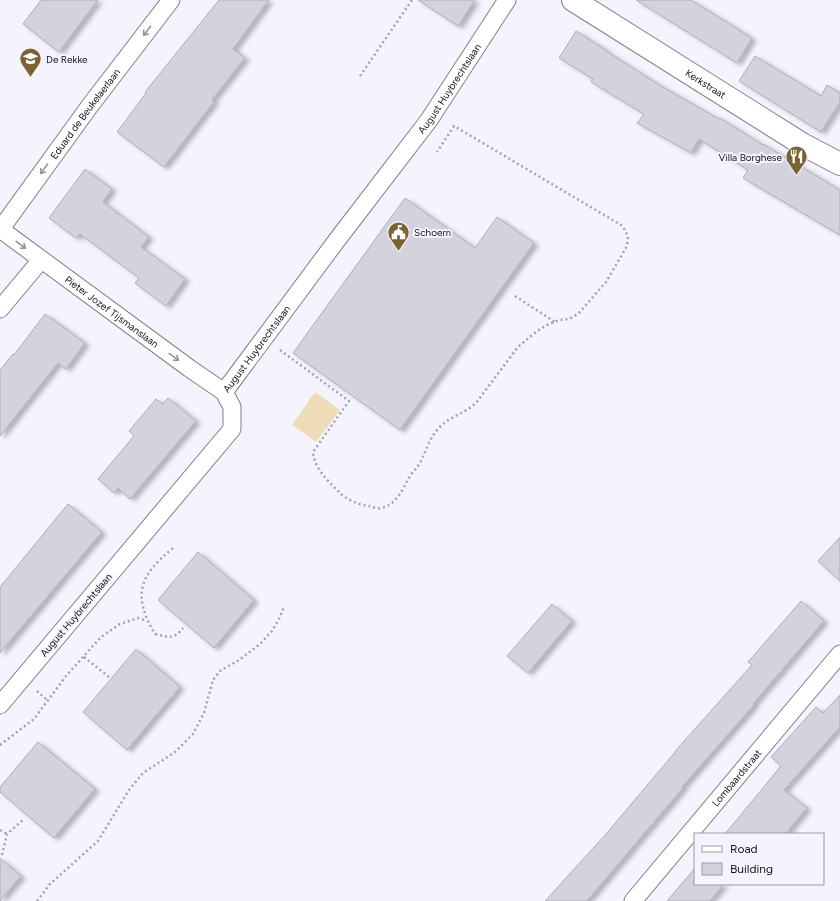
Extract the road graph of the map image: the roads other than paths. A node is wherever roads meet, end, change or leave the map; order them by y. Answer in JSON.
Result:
{"nodes":[{"id":1,"x":171,"y":0,"type":"edge"},
{"id":2,"x":508,"y":0,"type":"edge"},
{"id":3,"x":573,"y":0,"type":"edge"},
{"id":4,"x":840,"y":164,"type":"edge"},
{"id":5,"x":0,"y":229,"type":"edge"},
{"id":6,"x":41,"y":260,"type":"junction"},
{"id":7,"x":0,"y":309,"type":"edge"},
{"id":8,"x":224,"y":392,"type":"junction"},
{"id":9,"x":840,"y":654,"type":"edge"},
{"id":10,"x":0,"y":705,"type":"edge"},
{"id":11,"x":633,"y":901,"type":"edge"}],
"edges":[{"from":1,"to":5,"type":"street","name":"Eduard de Beukelaerlaan","one_way":true},
{"from":2,"to":8,"type":"street","name":"August Huybrechtslaan"},
{"from":3,"to":4,"type":"main road","name":"Kerkstraat"},
{"from":5,"to":6,"type":"street","name":"Pieter Jozef Tijsmanslaan","one_way":true},
{"from":6,"to":7,"type":"street"},
{"from":6,"to":8,"type":"street","name":"Pieter Jozef Tijsmanslaan","one_way":true},
{"from":8,"to":10,"type":"street","name":"August Huybrechtslaan"},
{"from":9,"to":11,"type":"street","name":"Lombaardstraat"}]}
